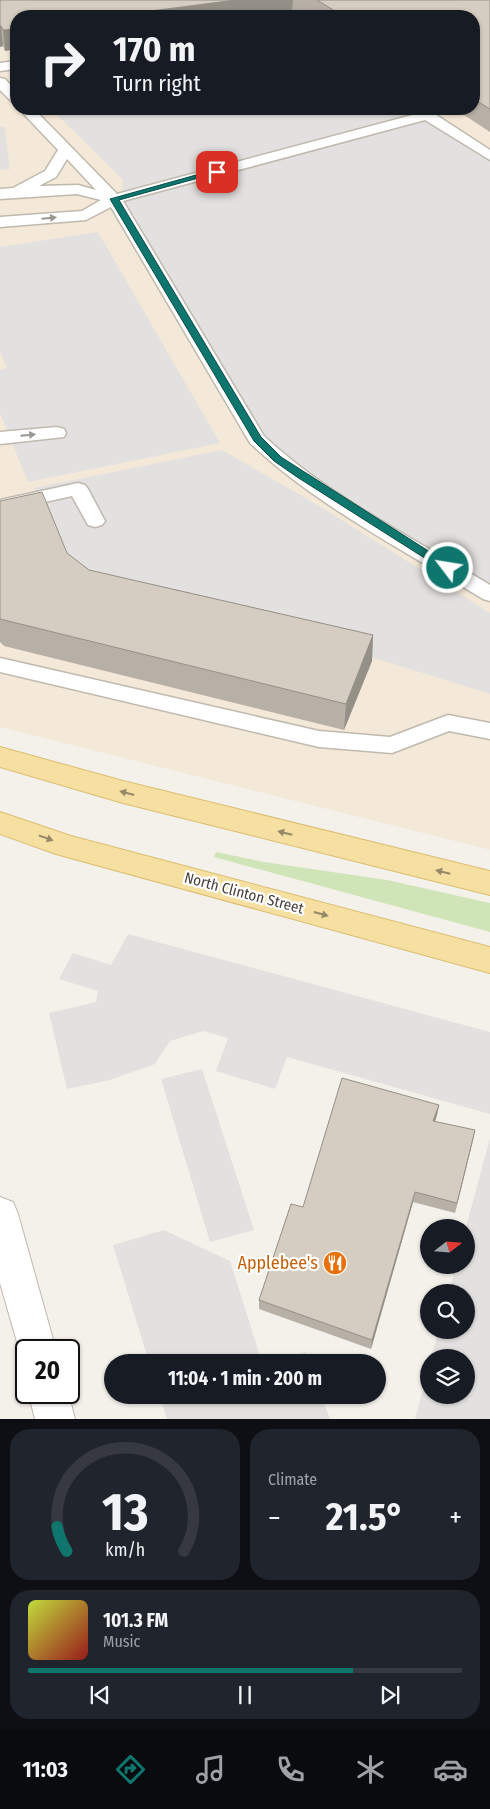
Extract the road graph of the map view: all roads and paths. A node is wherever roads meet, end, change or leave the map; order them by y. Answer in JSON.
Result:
{"nodes":[{"id":1,"x":0,"y":82,"type":"edge"},
{"id":2,"x":10,"y":92,"type":"edge"},
{"id":3,"x":32,"y":115,"type":"edge"},
{"id":4,"x":412,"y":115,"type":"edge"},
{"id":5,"x":428,"y":115,"type":"edge"},
{"id":6,"x":66,"y":149,"type":"junction"},
{"id":7,"x":490,"y":156,"type":"edge"},
{"id":8,"x":17,"y":192,"type":"junction"},
{"id":9,"x":0,"y":194,"type":"edge"},
{"id":10,"x":114,"y":199,"type":"junction"},
{"id":11,"x":0,"y":222,"type":"edge"},
{"id":12,"x":57,"y":433,"type":"dead end"},
{"id":13,"x":0,"y":438,"type":"edge"},
{"id":14,"x":0,"y":506,"type":"edge"},
{"id":15,"x":94,"y":521,"type":"dead end"},
{"id":16,"x":490,"y":594,"type":"edge"},
{"id":17,"x":0,"y":665,"type":"edge"},
{"id":18,"x":490,"y":732,"type":"edge"},
{"id":19,"x":0,"y":757,"type":"edge"},
{"id":20,"x":0,"y":823,"type":"edge"},
{"id":21,"x":490,"y":883,"type":"edge"},
{"id":22,"x":490,"y":960,"type":"edge"},
{"id":23,"x":0,"y":1214,"type":"edge"},
{"id":24,"x":34,"y":1339,"type":"edge"},
{"id":25,"x":51,"y":1404,"type":"edge"},
{"id":26,"x":55,"y":1419,"type":"edge"}],
"edges":[{"from":1,"to":2,"type":"lane"},
{"from":3,"to":6,"type":"lane"},
{"from":4,"to":10,"type":"lane"},
{"from":5,"to":7,"type":"lane"},
{"from":6,"to":8,"type":"lane"},
{"from":6,"to":10,"type":"lane"},
{"from":8,"to":9,"type":"lane"},
{"from":8,"to":10,"type":"lane"},
{"from":11,"to":10,"type":"lane","one_way":true},
{"from":10,"to":16,"type":"lane"},
{"from":13,"to":12,"type":"lane","one_way":true},
{"from":14,"to":15,"type":"lane"},
{"from":17,"to":18,"type":"lane"},
{"from":21,"to":19,"type":"main road","one_way":true},
{"from":20,"to":22,"type":"main road","name":"North Clinton Street","one_way":true},
{"from":23,"to":24,"type":"street"},
{"from":25,"to":26,"type":"street"}]}
